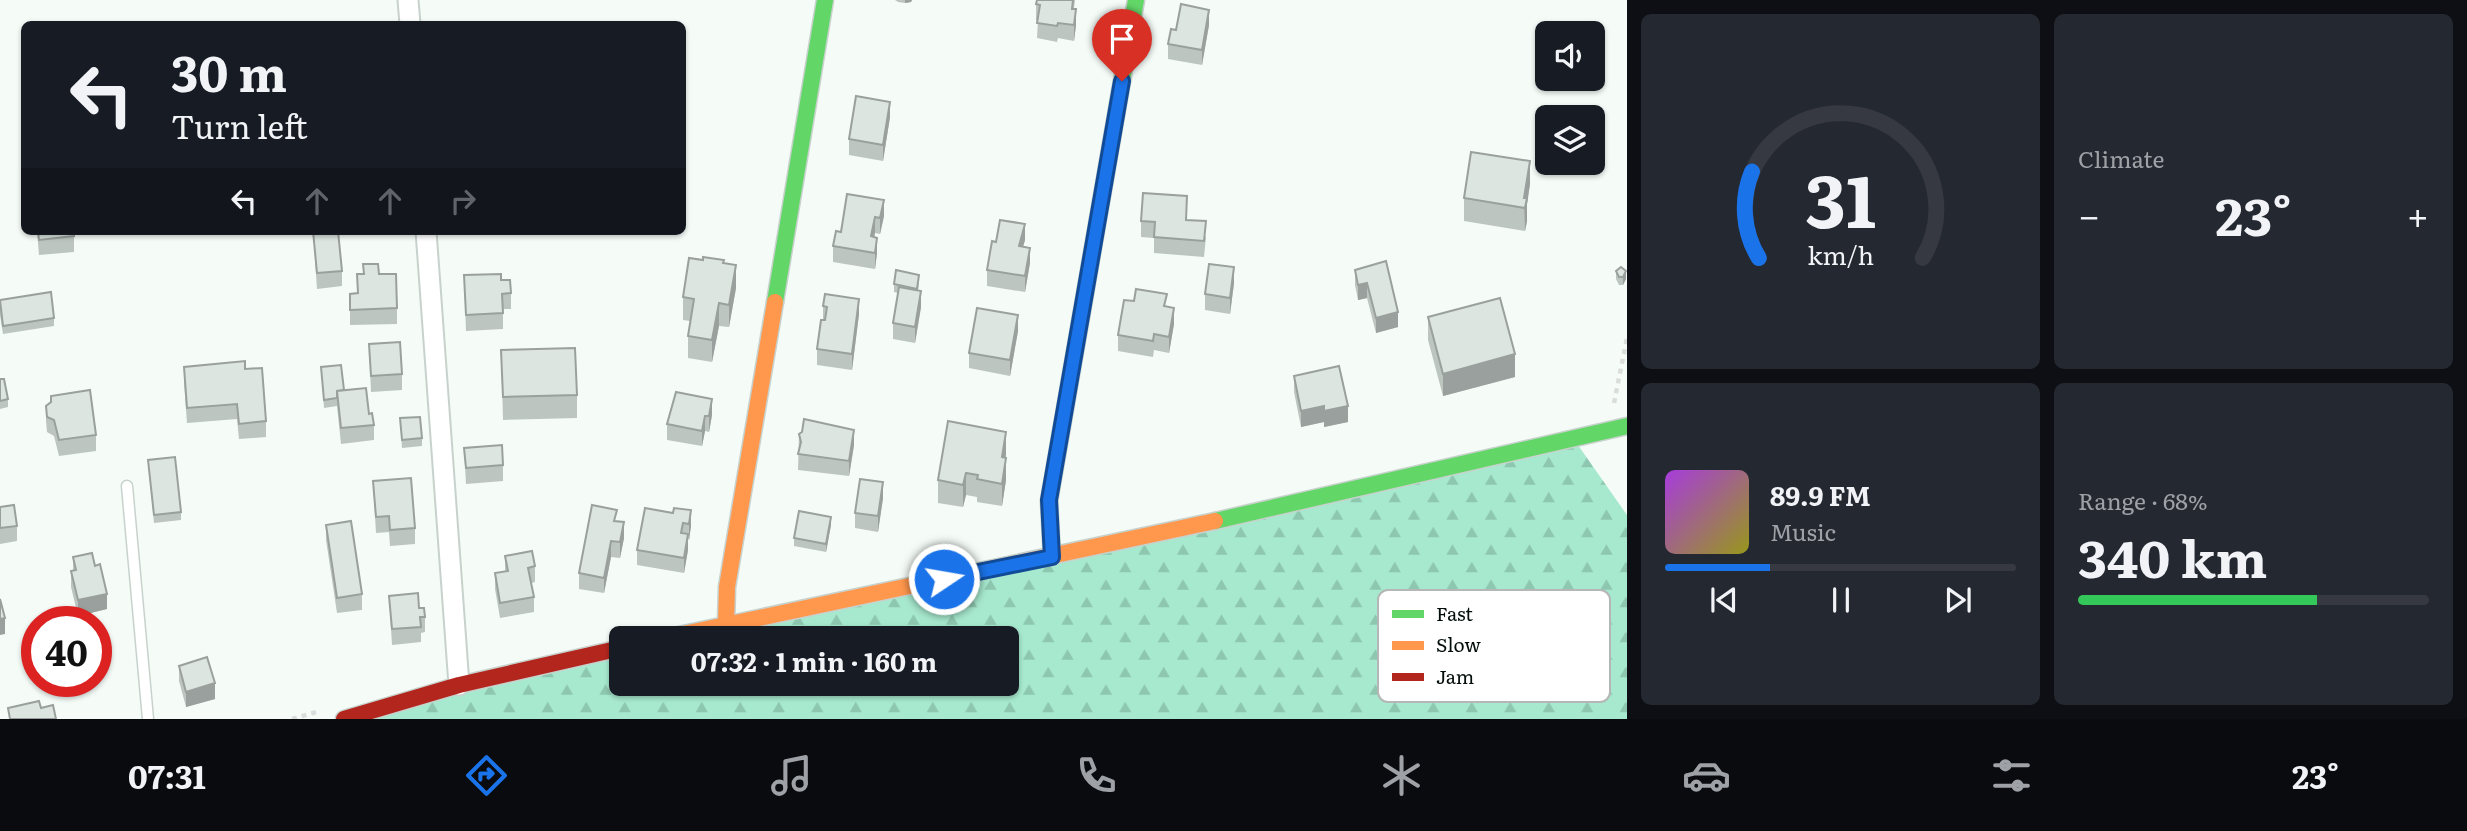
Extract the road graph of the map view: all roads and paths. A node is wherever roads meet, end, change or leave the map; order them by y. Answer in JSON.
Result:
{"nodes":[{"id":1,"x":408,"y":0,"type":"edge"},
{"id":2,"x":825,"y":0,"type":"edge"},
{"id":3,"x":1136,"y":0,"type":"edge"},
{"id":4,"x":410,"y":21,"type":"edge"},
{"id":5,"x":426,"y":235,"type":"edge"},
{"id":6,"x":1627,"y":338,"type":"edge"},
{"id":7,"x":1612,"y":416,"type":"dead end"},
{"id":8,"x":1627,"y":426,"type":"edge"},
{"id":9,"x":127,"y":486,"type":"dead end"},
{"id":10,"x":1052,"y":557,"type":"junction"},
{"id":11,"x":726,"y":624,"type":"junction"},
{"id":12,"x":717,"y":626,"type":"edge"},
{"id":13,"x":609,"y":651,"type":"edge"},
{"id":14,"x":459,"y":685,"type":"junction"},
{"id":15,"x":148,"y":719,"type":"edge"},
{"id":16,"x":344,"y":719,"type":"edge"}],
"edges":[{"from":1,"to":4,"type":"street"},
{"from":2,"to":11,"type":"street"},
{"from":3,"to":10,"type":"street"},
{"from":5,"to":14,"type":"street"},
{"from":6,"to":7,"type":"path"},
{"from":8,"to":10,"type":"street"},
{"from":9,"to":15,"type":"lane"},
{"from":10,"to":11,"type":"street"},
{"from":11,"to":12,"type":"street"},
{"from":13,"to":14,"type":"street"},
{"from":14,"to":16,"type":"street"}]}
